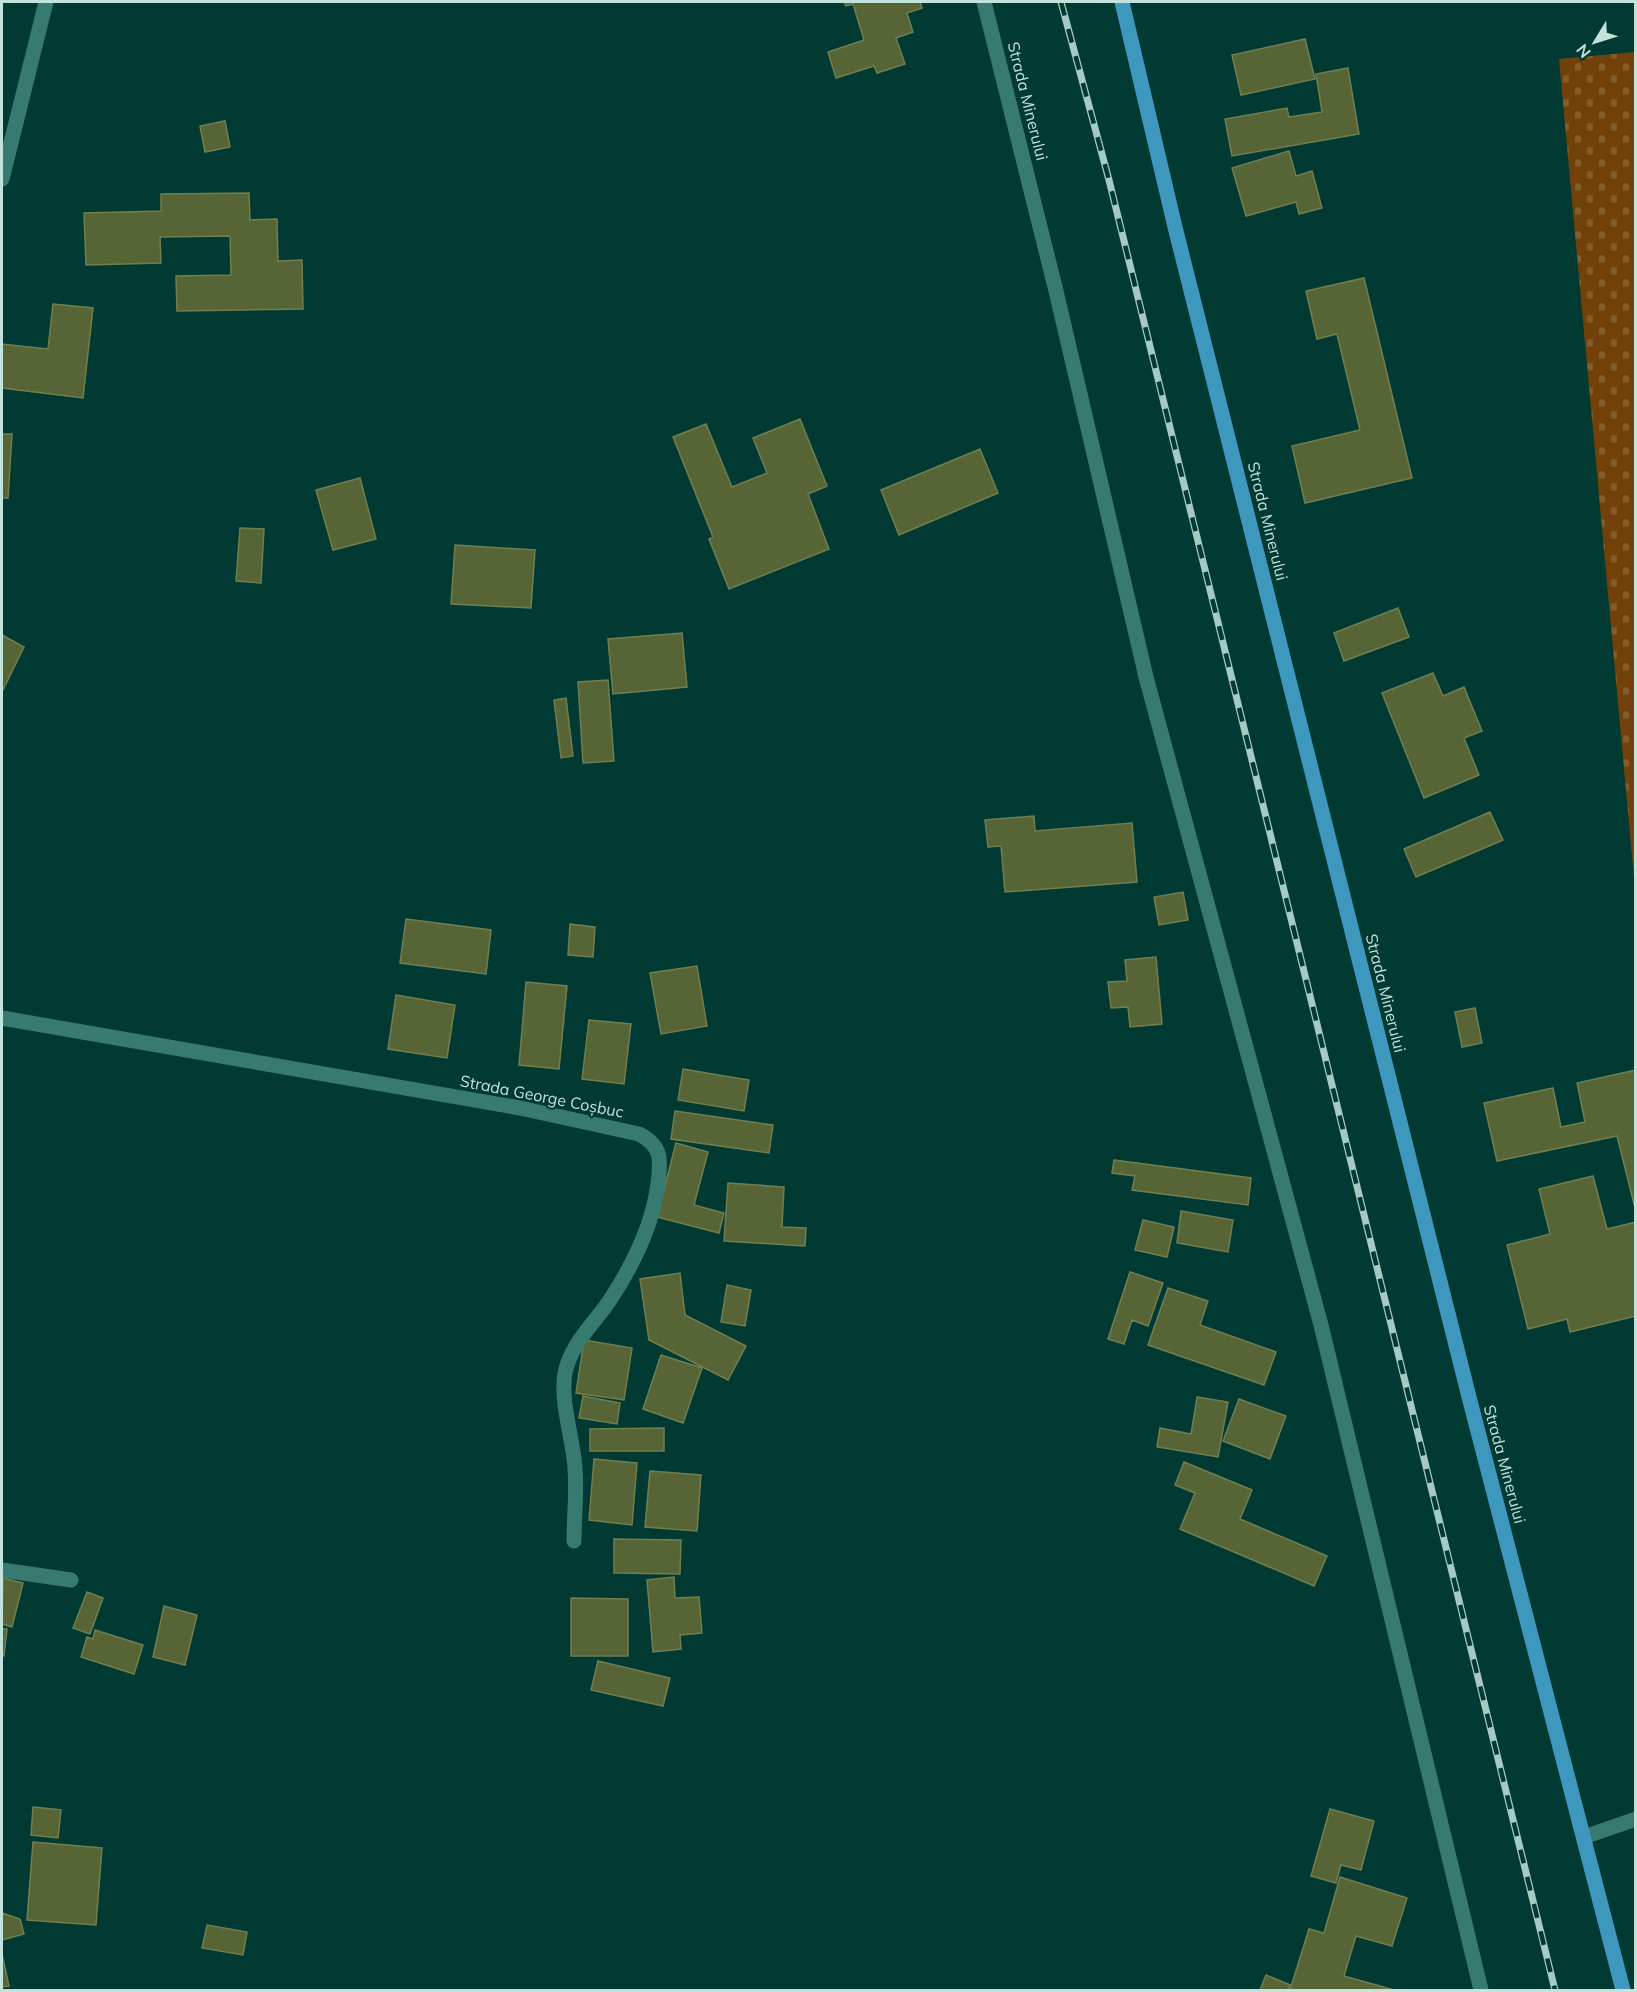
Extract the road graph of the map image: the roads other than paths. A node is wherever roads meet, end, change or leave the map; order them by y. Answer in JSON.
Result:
{"nodes":[{"id":1,"x":46,"y":2,"type":"edge"},
{"id":2,"x":984,"y":2,"type":"edge"},
{"id":3,"x":1122,"y":2,"type":"edge"},
{"id":4,"x":2,"y":179,"type":"edge"},
{"id":5,"x":2,"y":1018,"type":"edge"},
{"id":6,"x":574,"y":1541,"type":"dead end"},
{"id":7,"x":2,"y":1570,"type":"edge"},
{"id":8,"x":71,"y":1580,"type":"dead end"},
{"id":9,"x":1635,"y":1819,"type":"edge"},
{"id":10,"x":1584,"y":1837,"type":"junction"},
{"id":11,"x":1481,"y":1990,"type":"edge"},
{"id":12,"x":1623,"y":1990,"type":"edge"}],
"edges":[{"from":1,"to":4,"type":"street"},
{"from":2,"to":11,"type":"street","name":"Strada Minerului"},
{"from":3,"to":10,"type":"main road","name":"Strada Minerului"},
{"from":5,"to":6,"type":"street","name":"Strada George Coșbuc"},
{"from":7,"to":8,"type":"street"},
{"from":9,"to":10,"type":"street"},
{"from":10,"to":12,"type":"main road","name":"Strada Minerului"}]}
